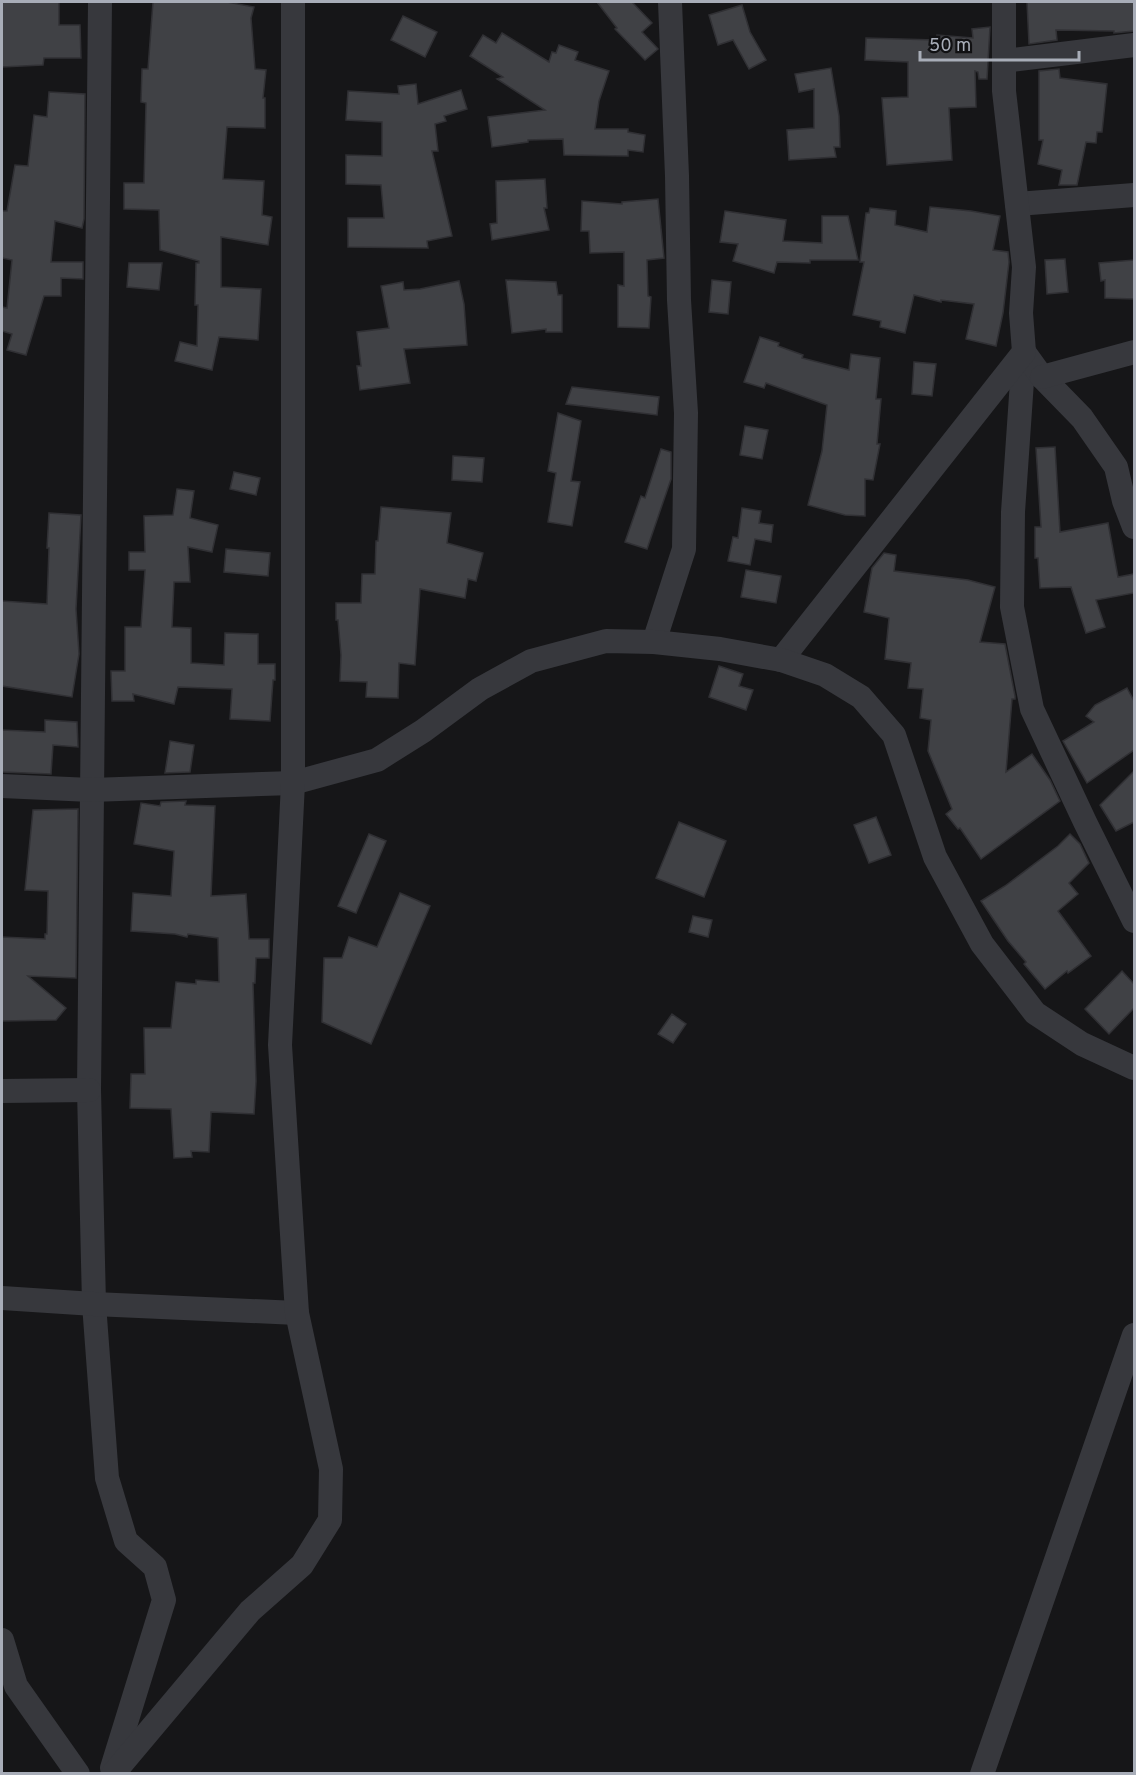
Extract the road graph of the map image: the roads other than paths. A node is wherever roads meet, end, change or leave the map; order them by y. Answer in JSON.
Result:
{"nodes":[{"id":1,"x":100,"y":2,"type":"edge"},
{"id":2,"x":293,"y":2,"type":"edge"},
{"id":3,"x":670,"y":2,"type":"edge"},
{"id":4,"x":1004,"y":2,"type":"edge"},
{"id":5,"x":1134,"y":45,"type":"edge"},
{"id":6,"x":1004,"y":61,"type":"junction"},
{"id":7,"x":1134,"y":195,"type":"edge"},
{"id":8,"x":1017,"y":204,"type":"junction"},
{"id":9,"x":1024,"y":352,"type":"junction"},
{"id":10,"x":1134,"y":352,"type":"edge"},
{"id":11,"x":1042,"y":377,"type":"junction"},
{"id":12,"x":1134,"y":527,"type":"edge"},
{"id":13,"x":654,"y":642,"type":"junction"},
{"id":14,"x":781,"y":660,"type":"junction"},
{"id":15,"x":293,"y":783,"type":"junction"},
{"id":16,"x":2,"y":786,"type":"edge"},
{"id":17,"x":91,"y":790,"type":"junction"},
{"id":18,"x":1134,"y":921,"type":"edge"},
{"id":19,"x":1134,"y":1068,"type":"edge"},
{"id":20,"x":89,"y":1090,"type":"junction"},
{"id":21,"x":2,"y":1091,"type":"edge"},
{"id":22,"x":2,"y":1298,"type":"edge"},
{"id":23,"x":94,"y":1304,"type":"junction"},
{"id":24,"x":297,"y":1313,"type":"junction"},
{"id":25,"x":1134,"y":1335,"type":"edge"},
{"id":26,"x":2,"y":1640,"type":"edge"},
{"id":27,"x":78,"y":1773,"type":"edge"},
{"id":28,"x":112,"y":1773,"type":"edge"},
{"id":29,"x":982,"y":1773,"type":"edge"}],
"edges":[{"from":1,"to":17,"type":"street"},
{"from":2,"to":15,"type":"street"},
{"from":3,"to":13,"type":"street"},
{"from":4,"to":6,"type":"street"},
{"from":5,"to":6,"type":"street"},
{"from":6,"to":8,"type":"street"},
{"from":7,"to":8,"type":"street"},
{"from":8,"to":9,"type":"street"},
{"from":9,"to":11,"type":"street"},
{"from":9,"to":14,"type":"street"},
{"from":9,"to":18,"type":"street"},
{"from":10,"to":11,"type":"street"},
{"from":11,"to":12,"type":"street"},
{"from":13,"to":14,"type":"street"},
{"from":13,"to":15,"type":"street"},
{"from":14,"to":19,"type":"street"},
{"from":15,"to":17,"type":"street"},
{"from":15,"to":24,"type":"street"},
{"from":16,"to":17,"type":"street"},
{"from":17,"to":20,"type":"street"},
{"from":20,"to":21,"type":"street"},
{"from":20,"to":23,"type":"street"},
{"from":22,"to":23,"type":"street"},
{"from":23,"to":24,"type":"street"},
{"from":23,"to":28,"type":"street"},
{"from":24,"to":28,"type":"street"},
{"from":25,"to":29,"type":"street"},
{"from":26,"to":27,"type":"street"}]}
